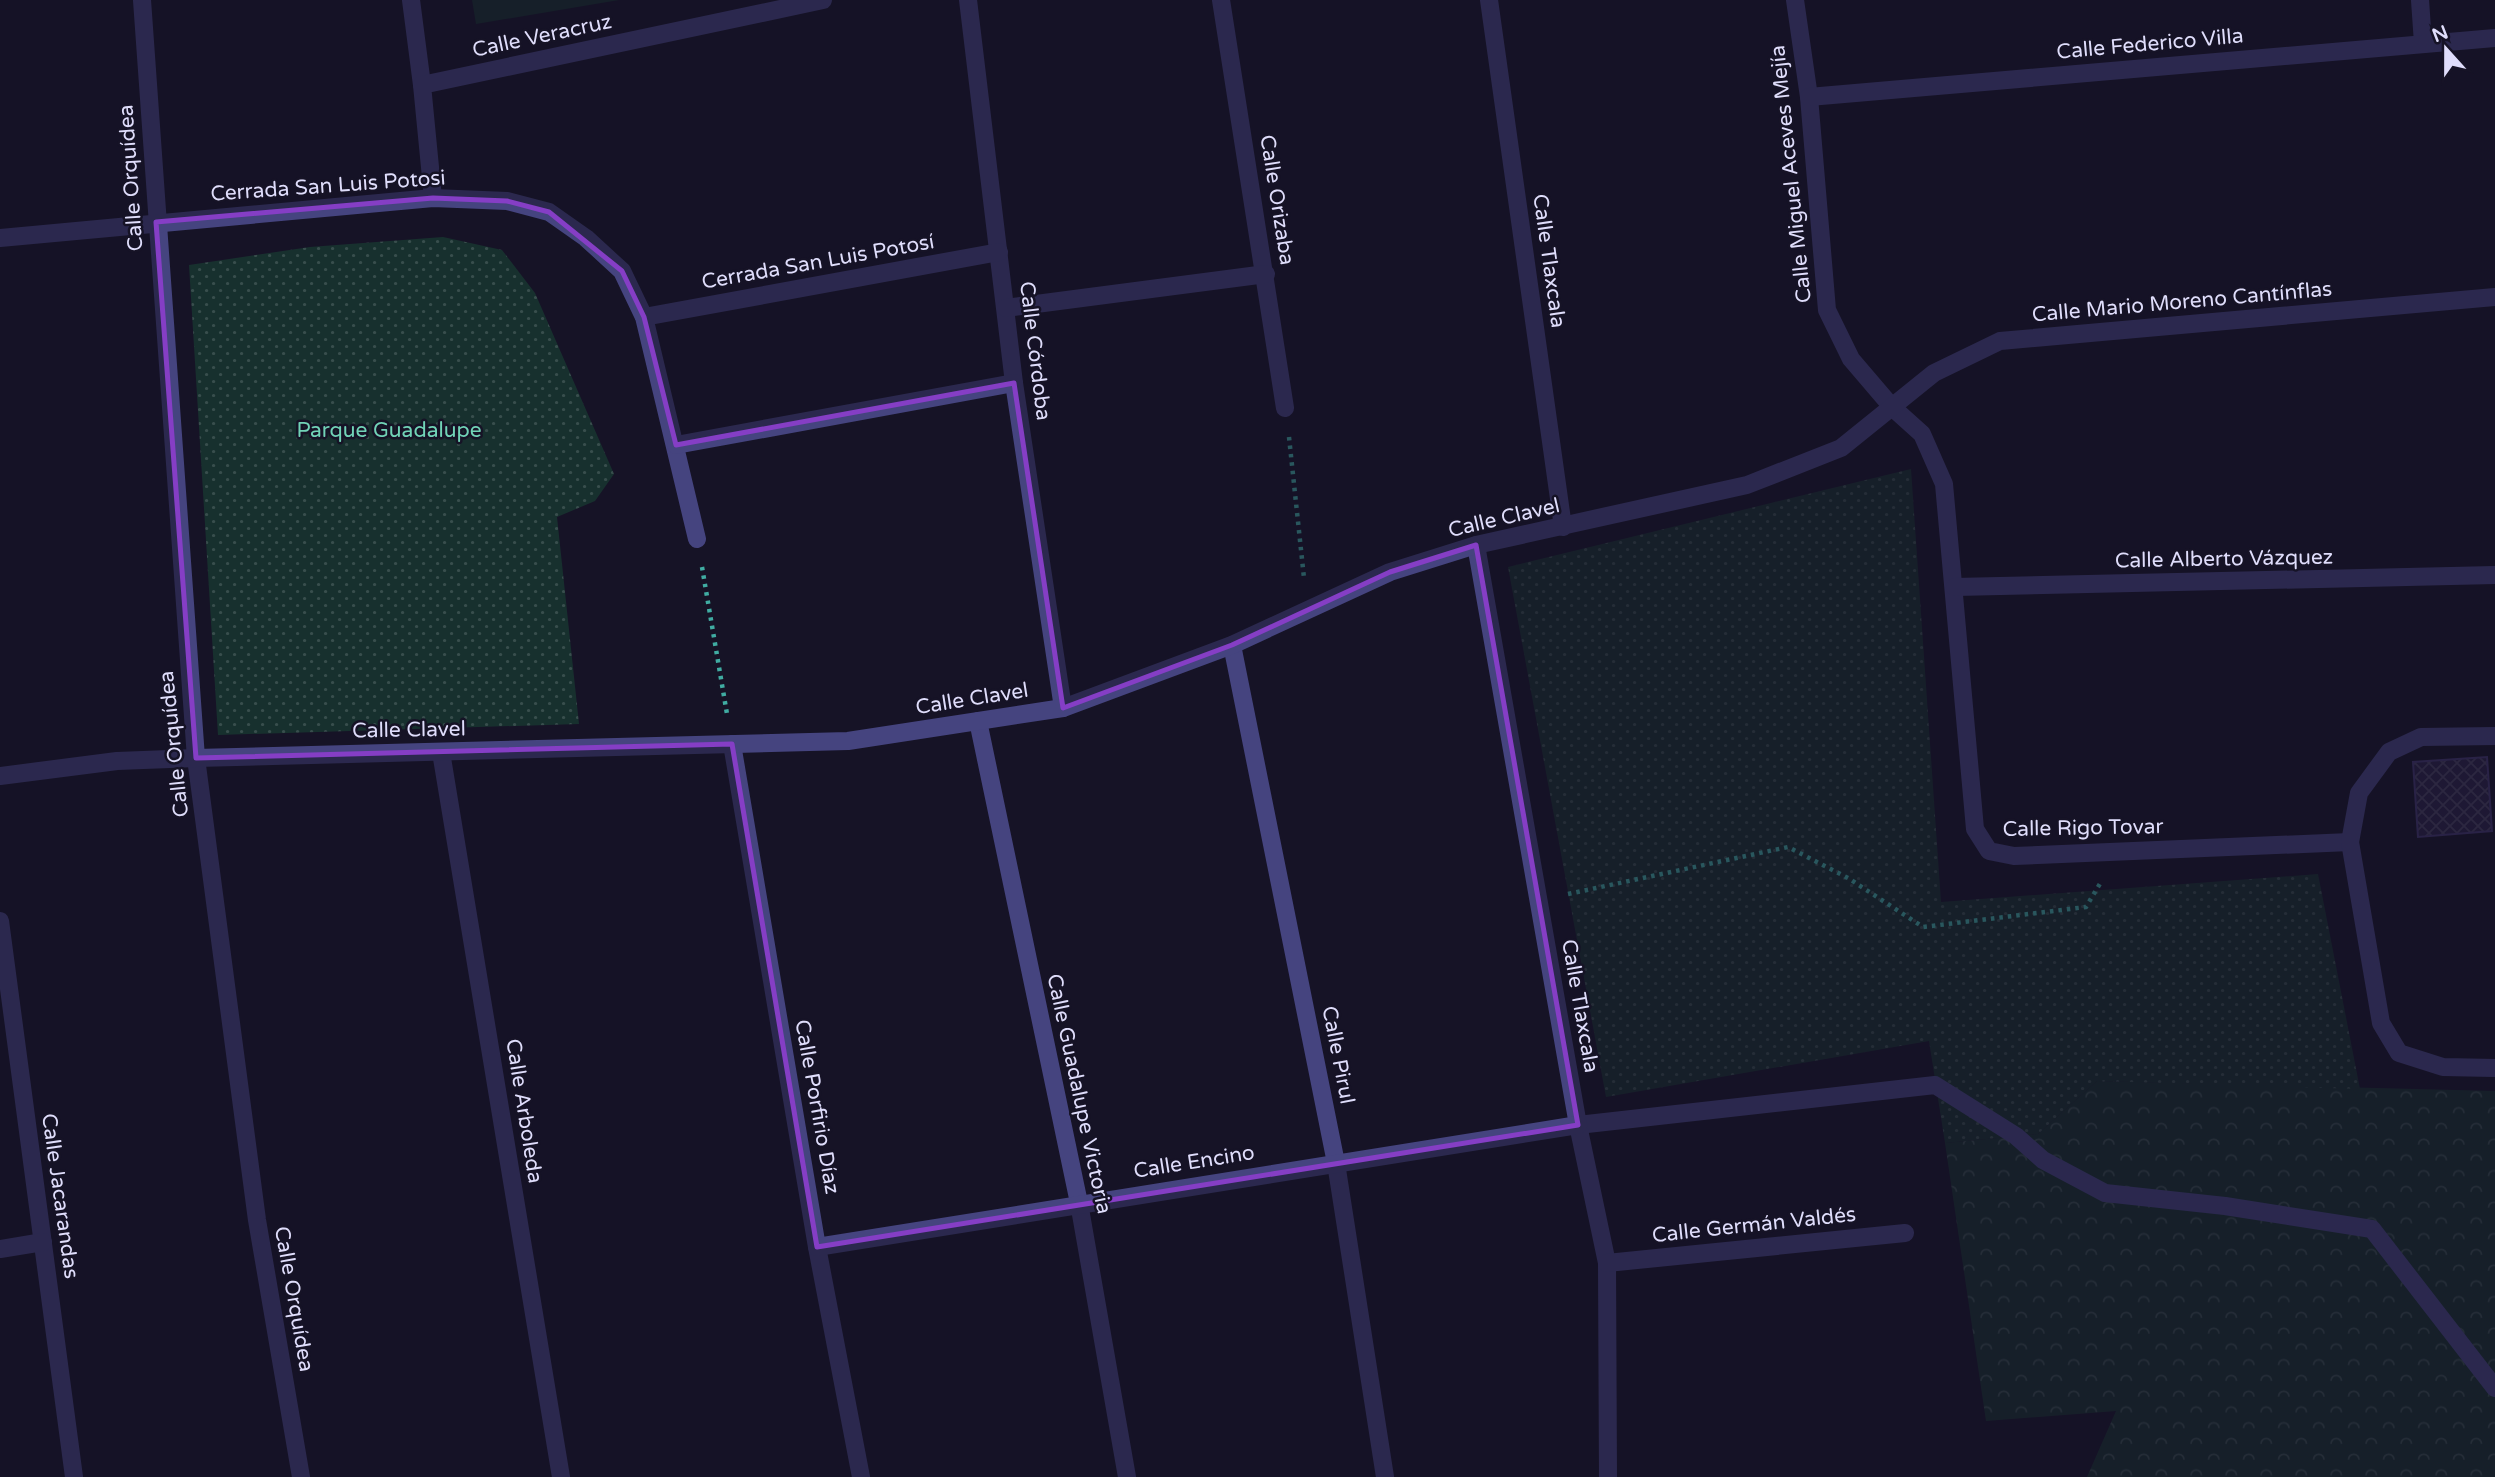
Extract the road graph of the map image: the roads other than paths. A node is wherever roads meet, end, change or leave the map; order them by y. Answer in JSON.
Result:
{"nodes":[{"id":1,"x":142,"y":0,"type":"edge"},
{"id":2,"x":411,"y":0,"type":"edge"},
{"id":3,"x":823,"y":0,"type":"edge"},
{"id":4,"x":968,"y":0,"type":"edge"},
{"id":5,"x":1221,"y":0,"type":"edge"},
{"id":6,"x":1489,"y":0,"type":"edge"},
{"id":7,"x":1795,"y":0,"type":"edge"},
{"id":8,"x":2420,"y":0,"type":"edge"},
{"id":9,"x":2495,"y":38,"type":"edge"},
{"id":10,"x":2423,"y":43,"type":"junction"},
{"id":11,"x":422,"y":85,"type":"junction"},
{"id":12,"x":1809,"y":97,"type":"junction"},
{"id":13,"x":433,"y":198,"type":"junction"},
{"id":14,"x":156,"y":222,"type":"junction"},
{"id":15,"x":0,"y":238,"type":"edge"},
{"id":16,"x":999,"y":253,"type":"junction"},
{"id":17,"x":1266,"y":274,"type":"junction"},
{"id":18,"x":2495,"y":298,"type":"edge"},
{"id":19,"x":1006,"y":308,"type":"junction"},
{"id":20,"x":644,"y":317,"type":"junction"},
{"id":21,"x":1014,"y":383,"type":"junction"},
{"id":22,"x":1892,"y":407,"type":"junction"},
{"id":23,"x":1285,"y":408,"type":"road end"},
{"id":24,"x":676,"y":445,"type":"junction"},
{"id":25,"x":1563,"y":527,"type":"junction"},
{"id":26,"x":697,"y":539,"type":"road end"},
{"id":27,"x":1476,"y":545,"type":"junction"},
{"id":28,"x":2495,"y":575,"type":"edge"},
{"id":29,"x":1955,"y":587,"type":"junction"},
{"id":30,"x":1232,"y":645,"type":"junction"},
{"id":31,"x":1063,"y":708,"type":"junction"},
{"id":32,"x":978,"y":721,"type":"junction"},
{"id":33,"x":2495,"y":736,"type":"edge"},
{"id":34,"x":732,"y":744,"type":"junction"},
{"id":35,"x":441,"y":752,"type":"junction"},
{"id":36,"x":195,"y":758,"type":"junction"},
{"id":37,"x":0,"y":776,"type":"edge"},
{"id":38,"x":2350,"y":842,"type":"junction"},
{"id":39,"x":0,"y":921,"type":"edge"},
{"id":40,"x":7,"y":1028,"type":"edge"},
{"id":41,"x":2495,"y":1068,"type":"edge"},
{"id":42,"x":1578,"y":1125,"type":"junction"},
{"id":43,"x":1336,"y":1163,"type":"junction"},
{"id":44,"x":1079,"y":1203,"type":"junction"},
{"id":45,"x":1905,"y":1233,"type":"dead end"},
{"id":46,"x":43,"y":1242,"type":"junction"},
{"id":47,"x":817,"y":1247,"type":"junction"},
{"id":48,"x":0,"y":1249,"type":"edge"},
{"id":49,"x":1607,"y":1263,"type":"junction"},
{"id":50,"x":2495,"y":1388,"type":"edge"},
{"id":51,"x":1614,"y":1476,"type":"edge"},
{"id":52,"x":74,"y":1477,"type":"edge"},
{"id":53,"x":301,"y":1477,"type":"edge"},
{"id":54,"x":561,"y":1477,"type":"edge"},
{"id":55,"x":861,"y":1477,"type":"edge"},
{"id":56,"x":1127,"y":1477,"type":"edge"},
{"id":57,"x":1385,"y":1477,"type":"edge"}],
"edges":[{"from":1,"to":14,"type":"street","name":"Calle Orquídea"},
{"from":2,"to":11,"type":"street"},
{"from":3,"to":11,"type":"street","name":"Calle Veracruz"},
{"from":4,"to":16,"type":"street","name":"Calle Córdoba"},
{"from":5,"to":17,"type":"street","name":"Calle Orizaba"},
{"from":6,"to":25,"type":"street","name":"Calle Tlaxcala"},
{"from":7,"to":12,"type":"street","name":"Calle Miguel Aceves Mejía"},
{"from":8,"to":10,"type":"street"},
{"from":9,"to":10,"type":"street","name":"Calle Federico Villa"},
{"from":10,"to":12,"type":"street","name":"Calle Federico Villa"},
{"from":11,"to":13,"type":"street"},
{"from":12,"to":22,"type":"street","name":"Calle Miguel Aceves Mejía"},
{"from":13,"to":14,"type":"street","name":"Cerrada San Luis Potosi"},
{"from":13,"to":20,"type":"street","name":"Cerrada San Luis Potosi"},
{"from":14,"to":15,"type":"street","name":"Cerrada San Luis Potosi"},
{"from":14,"to":36,"type":"street","name":"Calle Orquídea"},
{"from":16,"to":19,"type":"street","name":"Calle Córdoba"},
{"from":16,"to":20,"type":"street","name":"Cerrada San Luis Potosí"},
{"from":17,"to":19,"type":"street"},
{"from":17,"to":23,"type":"street","name":"Calle Orizaba"},
{"from":18,"to":22,"type":"street","name":"Calle Mario Moreno Cantínflas"},
{"from":19,"to":21,"type":"street","name":"Calle Córdoba"},
{"from":20,"to":24,"type":"street","name":"Cerrada San Luis Potosi"},
{"from":21,"to":24,"type":"street"},
{"from":21,"to":31,"type":"street","name":"Calle Córdoba"},
{"from":22,"to":25,"type":"street","name":"Calle Clavel"},
{"from":22,"to":29,"type":"street","name":"Calle Rigo Tovar"},
{"from":24,"to":26,"type":"street","name":"Cerrada San Luis Potosi"},
{"from":25,"to":27,"type":"street","name":"Calle Clavel"},
{"from":27,"to":30,"type":"street","name":"Calle Clavel"},
{"from":27,"to":42,"type":"street","name":"Calle Tlaxcala"},
{"from":28,"to":29,"type":"street","name":"Calle Alberto Vázquez"},
{"from":29,"to":38,"type":"street","name":"Calle Rigo Tovar"},
{"from":30,"to":31,"type":"street","name":"Calle Clavel"},
{"from":30,"to":43,"type":"street","name":"Calle Pirul"},
{"from":31,"to":32,"type":"street","name":"Calle Clavel"},
{"from":32,"to":34,"type":"street","name":"Calle Clavel"},
{"from":32,"to":44,"type":"street","name":"Calle Guadalupe Victoria"},
{"from":33,"to":38,"type":"street"},
{"from":34,"to":35,"type":"street","name":"Calle Clavel"},
{"from":34,"to":47,"type":"street","name":"Calle Porfirio Díaz"},
{"from":35,"to":36,"type":"street","name":"Calle Clavel"},
{"from":35,"to":54,"type":"street","name":"Calle Arboleda"},
{"from":36,"to":37,"type":"street","name":"Calle Clavel"},
{"from":36,"to":53,"type":"street","name":"Calle Orquídea"},
{"from":38,"to":41,"type":"street"},
{"from":39,"to":40,"type":"street","name":"Calle Jacarandas"},
{"from":40,"to":46,"type":"street","name":"Calle Jacarandas"},
{"from":42,"to":43,"type":"street","name":"Calle Encino"},
{"from":42,"to":49,"type":"street","name":"Calle Tlaxcala"},
{"from":42,"to":50,"type":"street","name":"Calle Encino"},
{"from":43,"to":44,"type":"street","name":"Calle Encino"},
{"from":43,"to":57,"type":"street","name":"Calle Pirul"},
{"from":44,"to":47,"type":"street","name":"Calle Encino"},
{"from":44,"to":56,"type":"street","name":"Calle Guadalupe Victoria"},
{"from":45,"to":49,"type":"street","name":"Calle Germán Valdés"},
{"from":46,"to":48,"type":"street"},
{"from":46,"to":52,"type":"street","name":"Calle Jacarandas"},
{"from":47,"to":55,"type":"street","name":"Calle Porfirio Díaz"},
{"from":49,"to":51,"type":"street","name":"Calle Tlaxcala"}]}
